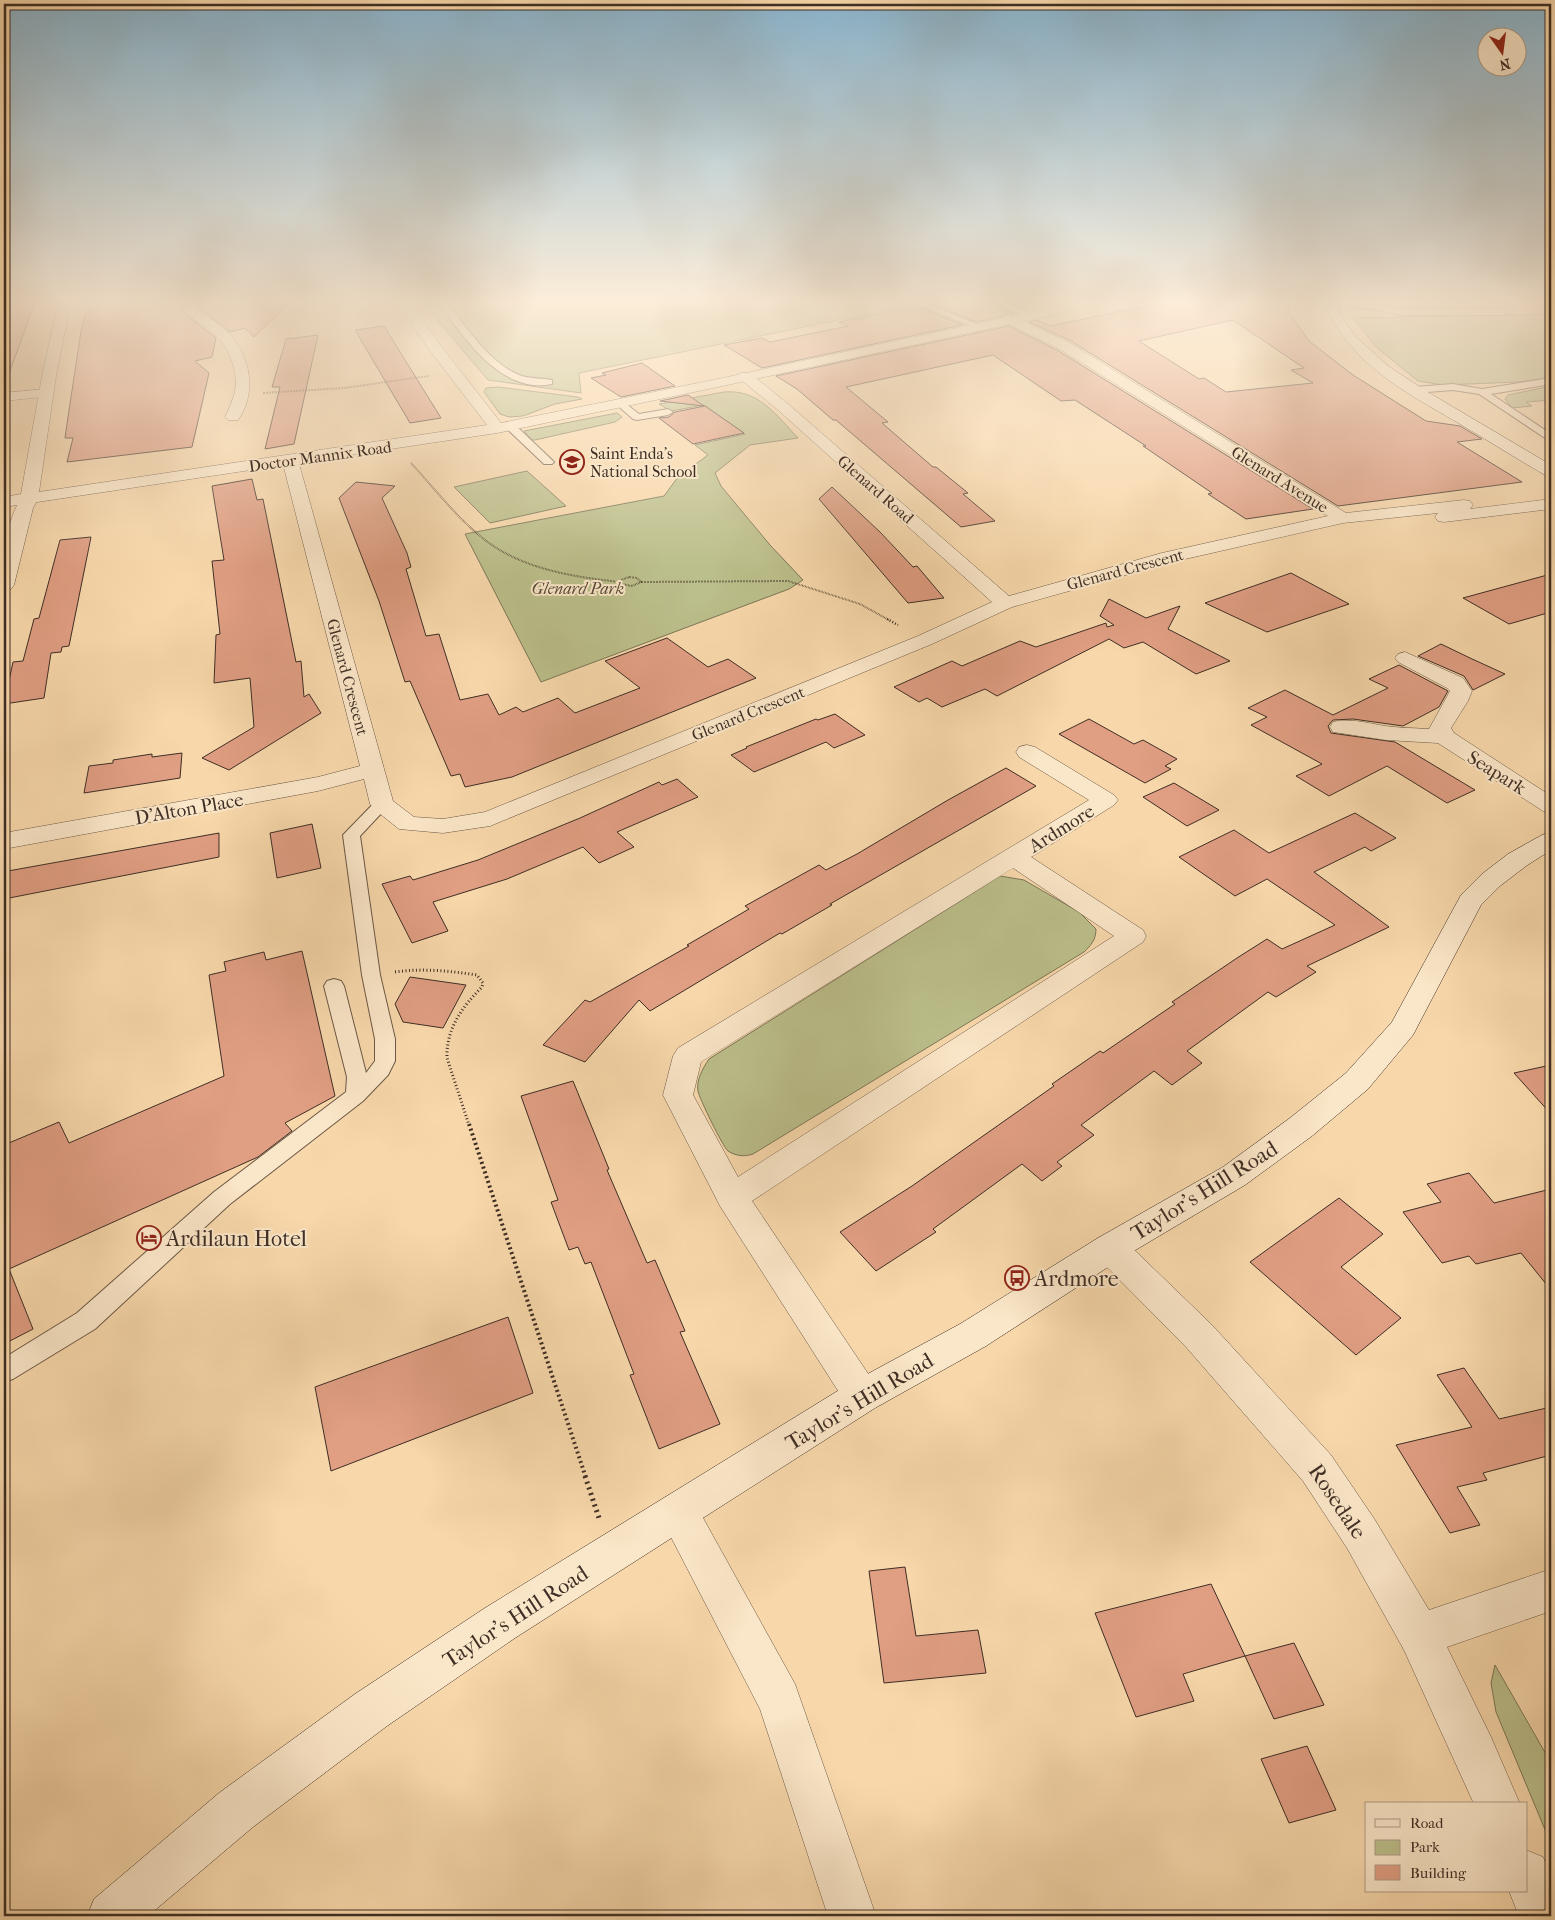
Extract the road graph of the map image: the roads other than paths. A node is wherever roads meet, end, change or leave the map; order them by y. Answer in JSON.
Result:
{"nodes":[{"id":1,"x":47,"y":390,"type":"edge"},
{"id":2,"x":241,"y":390,"type":"edge"},
{"id":3,"x":470,"y":390,"type":"edge"},
{"id":4,"x":683,"y":390,"type":"edge"},
{"id":5,"x":762,"y":390,"type":"edge"},
{"id":6,"x":1135,"y":390,"type":"edge"},
{"id":7,"x":1414,"y":390,"type":"joint"},
{"id":8,"x":1422,"y":390,"type":"edge"},
{"id":9,"x":1465,"y":390,"type":"edge"},
{"id":10,"x":1497,"y":390,"type":"edge"},
{"id":11,"x":1482,"y":392,"type":"junction"},
{"id":12,"x":46,"y":393,"type":"junction"},
{"id":13,"x":4,"y":397,"type":"edge"},
{"id":14,"x":621,"y":403,"type":"junction"},
{"id":15,"x":668,"y":412,"type":"dead end"},
{"id":16,"x":233,"y":417,"type":"dead end"},
{"id":17,"x":503,"y":426,"type":"junction"},
{"id":18,"x":1551,"y":439,"type":"edge"},
{"id":19,"x":290,"y":460,"type":"junction"},
{"id":20,"x":548,"y":462,"type":"dead end"},
{"id":21,"x":1551,"y":472,"type":"edge"},
{"id":22,"x":29,"y":499,"type":"junction"},
{"id":23,"x":4,"y":502,"type":"edge"},
{"id":24,"x":1464,"y":504,"type":"dead end"},
{"id":25,"x":1551,"y":504,"type":"edge"},
{"id":26,"x":1343,"y":518,"type":"junction"},
{"id":27,"x":1235,"y":561,"type":"dead end"},
{"id":28,"x":4,"y":585,"type":"edge"},
{"id":29,"x":1005,"y":603,"type":"junction"},
{"id":30,"x":1405,"y":658,"type":"dead end"},
{"id":31,"x":1341,"y":727,"type":"dead end"},
{"id":32,"x":1444,"y":737,"type":"junction"},
{"id":33,"x":1027,"y":752,"type":"dead end"},
{"id":34,"x":373,"y":770,"type":"junction"},
{"id":35,"x":382,"y":804,"type":"junction"},
{"id":36,"x":1551,"y":806,"type":"edge"},
{"id":37,"x":1551,"y":840,"type":"edge"},
{"id":38,"x":4,"y":841,"type":"edge"},
{"id":39,"x":1014,"y":857,"type":"junction"},
{"id":40,"x":334,"y":986,"type":"dead end"},
{"id":41,"x":356,"y":1095,"type":"junction"},
{"id":42,"x":732,"y":1197,"type":"junction"},
{"id":43,"x":1110,"y":1248,"type":"junction"},
{"id":44,"x":4,"y":1371,"type":"edge"},
{"id":45,"x":862,"y":1396,"type":"junction"},
{"id":46,"x":678,"y":1512,"type":"junction"},
{"id":47,"x":1551,"y":1590,"type":"edge"},
{"id":48,"x":1419,"y":1635,"type":"junction"},
{"id":49,"x":1496,"y":1802,"type":"edge"},
{"id":50,"x":1528,"y":1879,"type":"edge"},
{"id":51,"x":111,"y":1916,"type":"edge"},
{"id":52,"x":852,"y":1916,"type":"edge"},
{"id":53,"x":1544,"y":1916,"type":"edge"}],
"edges":[{"from":1,"to":12,"type":"street"},
{"from":2,"to":16,"type":"street"},
{"from":3,"to":17,"type":"street"},
{"from":4,"to":14,"type":"street","name":"Doctor Mannix Road"},
{"from":5,"to":29,"type":"street","name":"Glenard Road"},
{"from":6,"to":26,"type":"street","name":"Glenard Avenue"},
{"from":7,"to":8,"type":"lane"},
{"from":7,"to":21,"type":"street"},
{"from":9,"to":11,"type":"lane"},
{"from":10,"to":11,"type":"lane"},
{"from":11,"to":18,"type":"lane"},
{"from":12,"to":13,"type":"street"},
{"from":12,"to":22,"type":"street"},
{"from":14,"to":15,"type":"lane"},
{"from":14,"to":17,"type":"street","name":"Doctor Mannix Road"},
{"from":17,"to":19,"type":"street","name":"Doctor Mannix Road"},
{"from":17,"to":20,"type":"lane"},
{"from":19,"to":22,"type":"street","name":"Doctor Mannix Road"},
{"from":19,"to":34,"type":"street","name":"Glenard Crescent"},
{"from":22,"to":23,"type":"street","name":"Doctor Mannix Road"},
{"from":22,"to":28,"type":"street"},
{"from":24,"to":26,"type":"street","name":"Glenard Crescent"},
{"from":25,"to":27,"type":"street"},
{"from":26,"to":29,"type":"street","name":"Glenard Crescent"},
{"from":29,"to":35,"type":"street","name":"Glenard Crescent"},
{"from":30,"to":32,"type":"street"},
{"from":31,"to":32,"type":"street"},
{"from":32,"to":36,"type":"street","name":"Seapark"},
{"from":33,"to":39,"type":"street","name":"Ardmore"},
{"from":34,"to":35,"type":"street","name":"Glenard Crescent"},
{"from":34,"to":38,"type":"street","name":"D'Alton Place"},
{"from":35,"to":41,"type":"lane"},
{"from":37,"to":43,"type":"street","name":"Taylor's Hill Road"},
{"from":39,"to":42,"type":"street","name":"Ardmore"},
{"from":39,"to":42,"type":"street","name":"Ardmore"},
{"from":40,"to":41,"type":"lane"},
{"from":41,"to":44,"type":"lane"},
{"from":42,"to":45,"type":"street","name":"Ardmore"},
{"from":43,"to":45,"type":"street","name":"Taylor's Hill Road"},
{"from":43,"to":48,"type":"street","name":"Rosedale"},
{"from":45,"to":46,"type":"street","name":"Taylor's Hill Road"},
{"from":46,"to":51,"type":"street","name":"Taylor's Hill Road"},
{"from":46,"to":52,"type":"street"},
{"from":47,"to":48,"type":"street"},
{"from":48,"to":49,"type":"street","name":"Rosedale"},
{"from":50,"to":53,"type":"street"}]}
